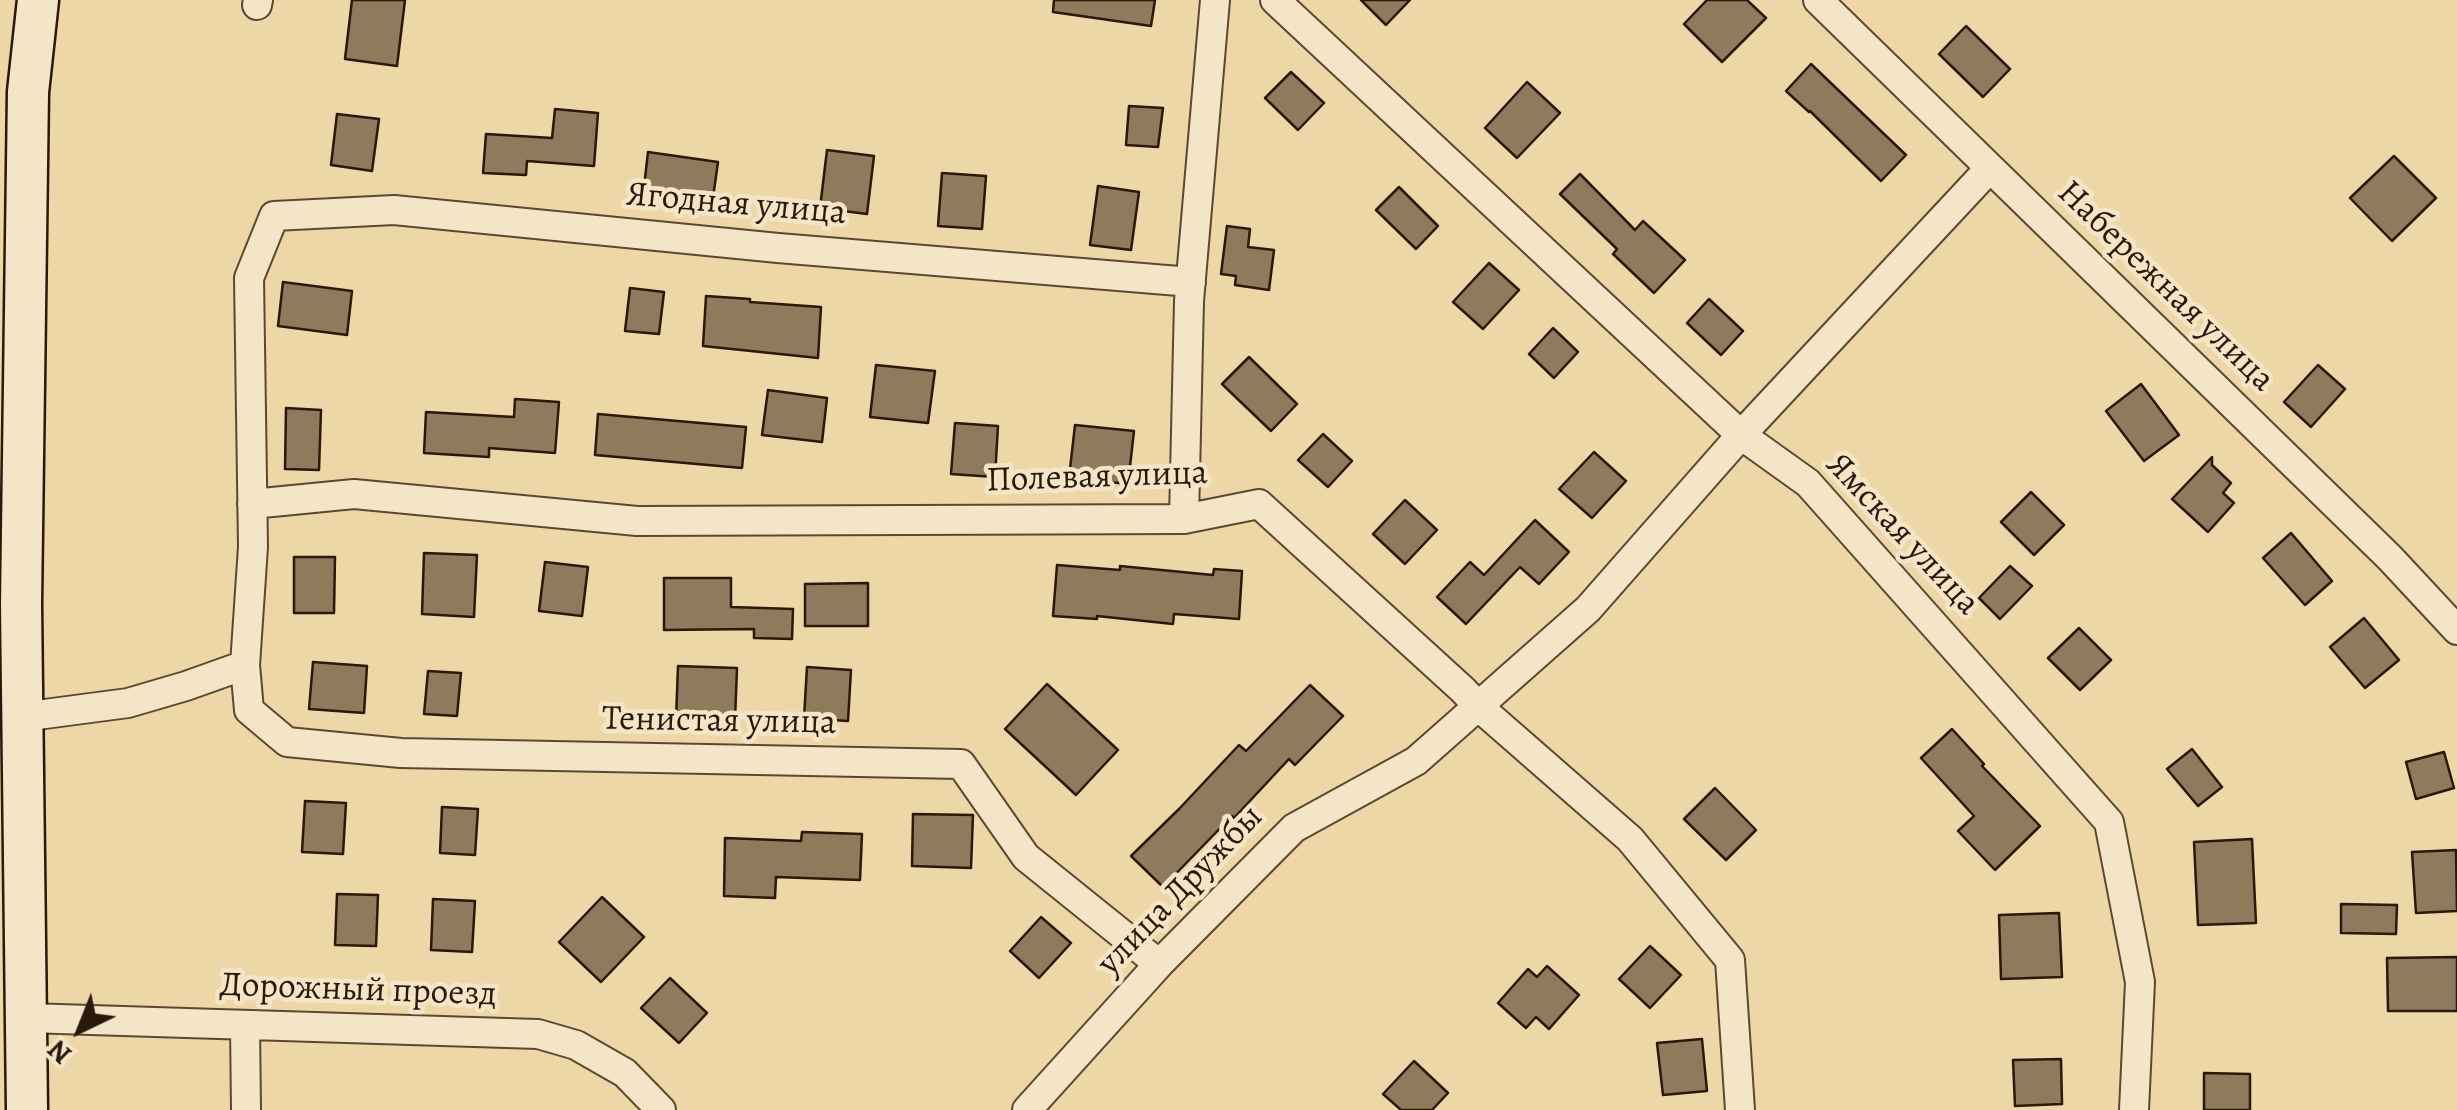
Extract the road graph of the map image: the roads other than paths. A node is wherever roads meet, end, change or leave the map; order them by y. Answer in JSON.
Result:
{"nodes":[{"id":1,"x":38,"y":0,"type":"edge"},
{"id":2,"x":1216,"y":0,"type":"edge"},
{"id":3,"x":1275,"y":0,"type":"edge"},
{"id":4,"x":1818,"y":0,"type":"edge"},
{"id":5,"x":14,"y":89,"type":"edge"},
{"id":6,"x":1990,"y":168,"type":"junction"},
{"id":7,"x":1191,"y":282,"type":"junction"},
{"id":8,"x":1741,"y":435,"type":"junction"},
{"id":9,"x":252,"y":504,"type":"junction"},
{"id":10,"x":1184,"y":519,"type":"junction"},
{"id":11,"x":10,"y":604,"type":"edge"},
{"id":12,"x":2457,"y":630,"type":"edge"},
{"id":13,"x":245,"y":665,"type":"junction"},
{"id":14,"x":1479,"y":707,"type":"junction"},
{"id":15,"x":22,"y":717,"type":"junction"},
{"id":16,"x":1159,"y":964,"type":"junction"},
{"id":17,"x":27,"y":1018,"type":"junction"},
{"id":18,"x":245,"y":1025,"type":"junction"},
{"id":19,"x":660,"y":1109,"type":"edge"},
{"id":20,"x":27,"y":1110,"type":"edge"},
{"id":21,"x":246,"y":1110,"type":"edge"},
{"id":22,"x":1027,"y":1110,"type":"edge"},
{"id":23,"x":1740,"y":1110,"type":"edge"},
{"id":24,"x":2134,"y":1110,"type":"edge"}],
"edges":[{"from":1,"to":5,"type":"main road"},
{"from":2,"to":7,"type":"street"},
{"from":3,"to":8,"type":"street","name":"Ямская улица"},
{"from":4,"to":6,"type":"street","name":"Набережная улица"},
{"from":5,"to":11,"type":"main road"},
{"from":6,"to":8,"type":"street","name":"улица Дружбы"},
{"from":6,"to":12,"type":"street","name":"Набережная улица"},
{"from":7,"to":9,"type":"street","name":"Ягодная улица"},
{"from":7,"to":10,"type":"street"},
{"from":8,"to":14,"type":"street","name":"улица Дружбы"},
{"from":8,"to":24,"type":"street","name":"Ямская улица"},
{"from":9,"to":10,"type":"street","name":"Полевая улица"},
{"from":9,"to":13,"type":"street"},
{"from":10,"to":14,"type":"street","name":"Полевая улица"},
{"from":11,"to":15,"type":"main road"},
{"from":13,"to":15,"type":"street"},
{"from":13,"to":16,"type":"street","name":"Тенистая улица"},
{"from":14,"to":16,"type":"street","name":"улица Дружбы"},
{"from":14,"to":23,"type":"street","name":"Полевая улица"},
{"from":15,"to":17,"type":"main road"},
{"from":16,"to":22,"type":"street","name":"улица Дружбы"},
{"from":17,"to":18,"type":"street","name":"Дорожный проезд"},
{"from":17,"to":20,"type":"main road"},
{"from":18,"to":19,"type":"street","name":"Дорожный проезд"},
{"from":18,"to":21,"type":"street"}]}
